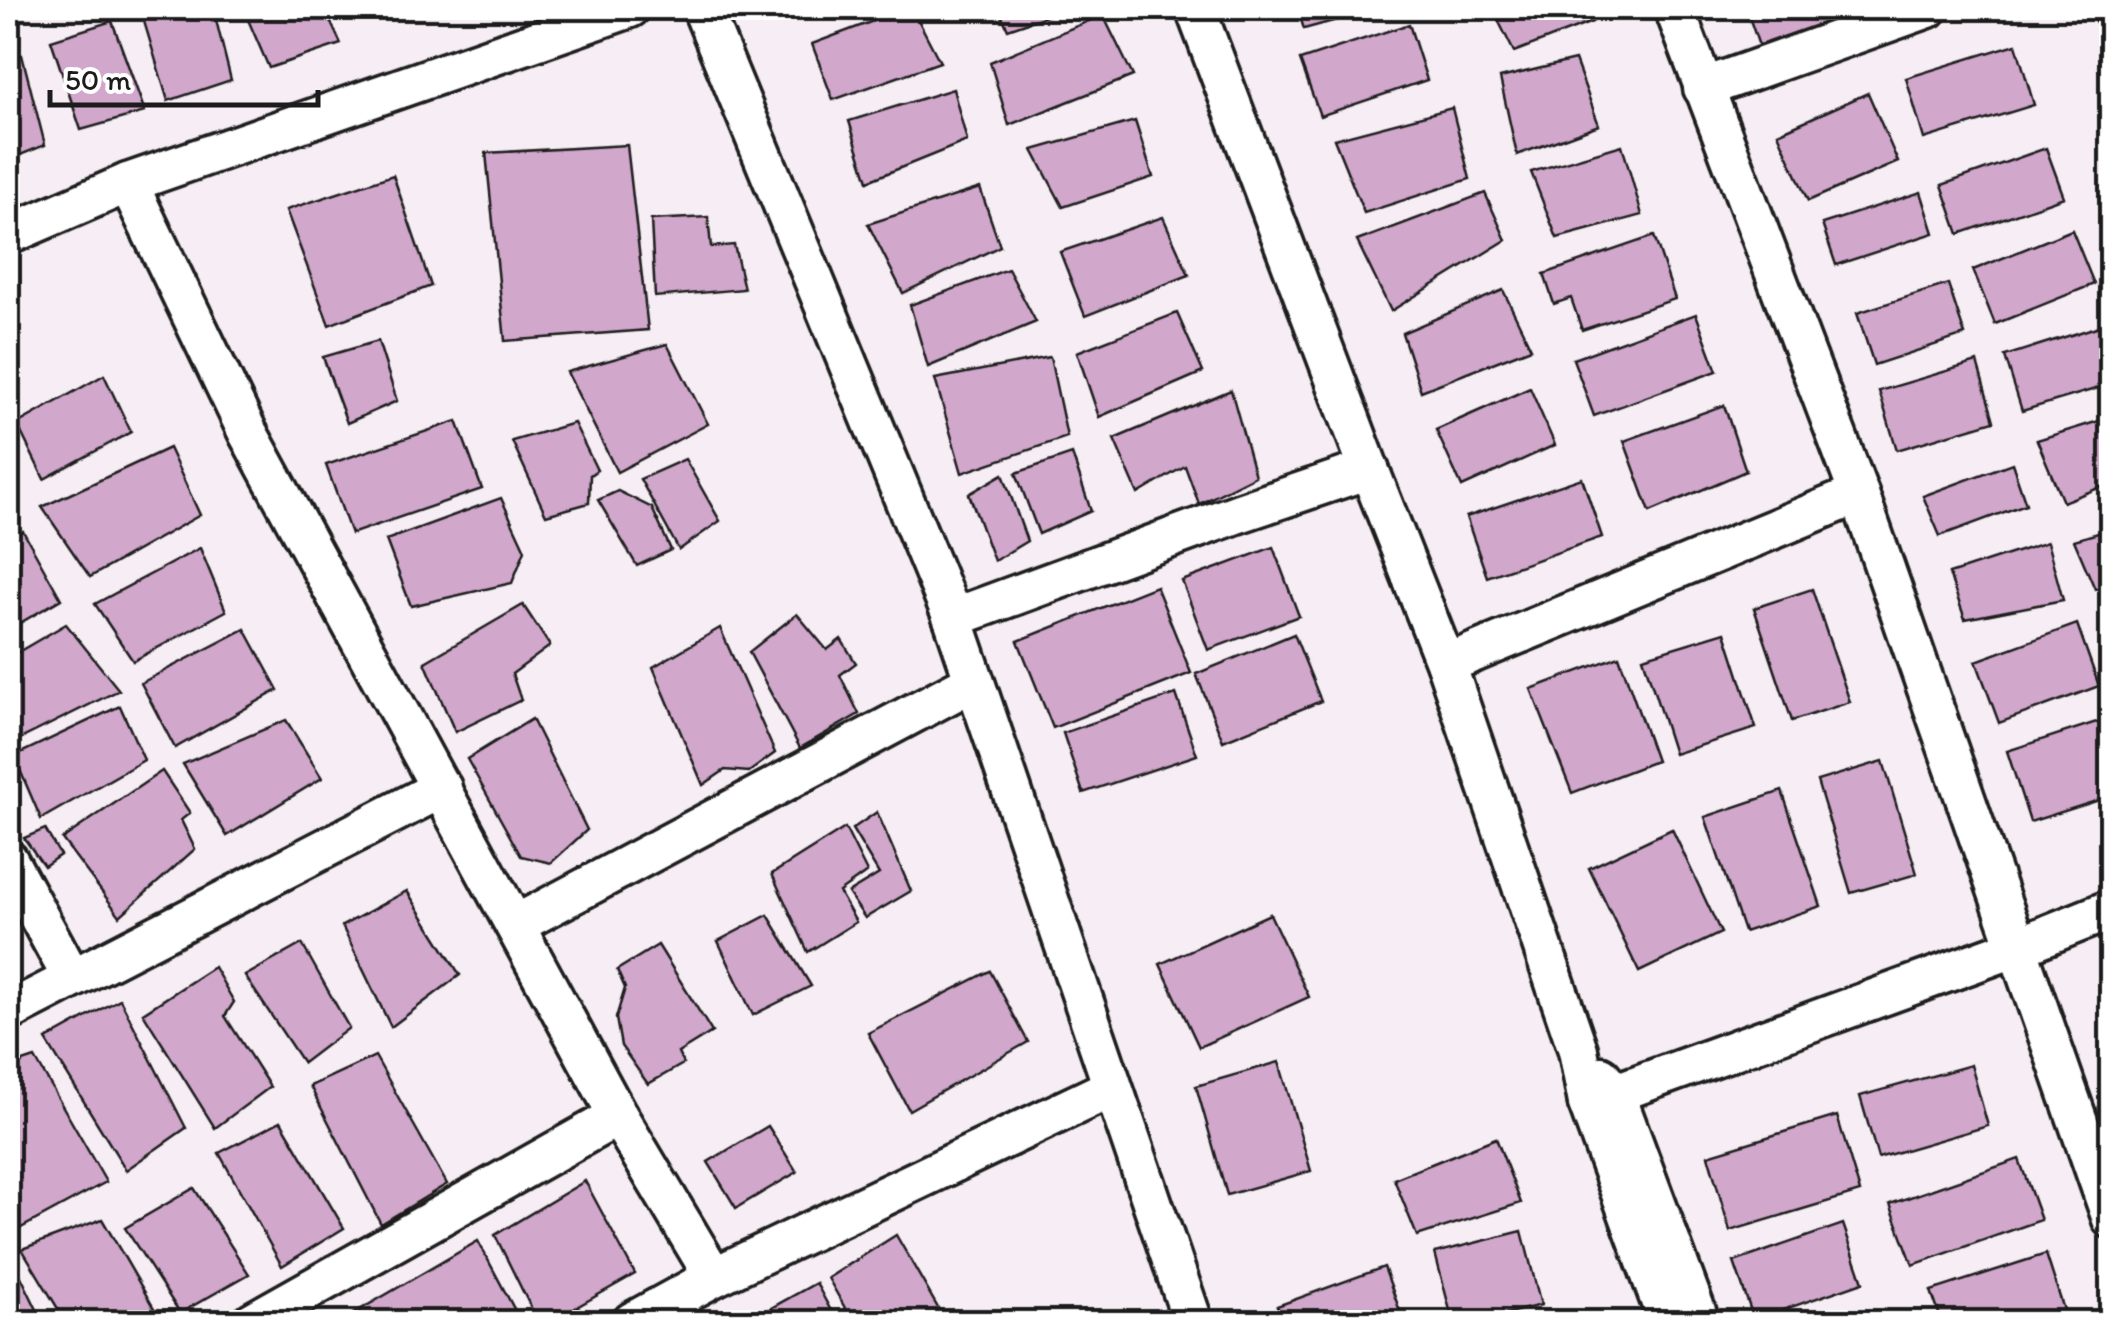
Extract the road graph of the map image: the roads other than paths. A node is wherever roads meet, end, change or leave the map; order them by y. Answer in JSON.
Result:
{"nodes":[{"id":1,"x":630,"y":8,"type":"edge"},
{"id":2,"x":702,"y":8,"type":"edge"},
{"id":3,"x":1196,"y":8,"type":"edge"},
{"id":4,"x":1674,"y":8,"type":"edge"},
{"id":5,"x":1928,"y":8,"type":"edge"},
{"id":6,"x":1703,"y":88,"type":"junction"},
{"id":7,"x":128,"y":183,"type":"junction"},
{"id":8,"x":8,"y":235,"type":"edge"},
{"id":9,"x":1369,"y":469,"type":"junction"},
{"id":10,"x":1859,"y":494,"type":"junction"},
{"id":11,"x":952,"y":618,"type":"junction"},
{"id":12,"x":1446,"y":664,"type":"junction"},
{"id":13,"x":974,"y":681,"type":"junction"},
{"id":14,"x":442,"y":788,"type":"junction"},
{"id":15,"x":8,"y":860,"type":"edge"},
{"id":16,"x":2112,"y":908,"type":"edge"},
{"id":17,"x":514,"y":925,"type":"junction"},
{"id":18,"x":2017,"y":948,"type":"junction"},
{"id":19,"x":72,"y":978,"type":"junction"},
{"id":20,"x":8,"y":1012,"type":"edge"},
{"id":21,"x":1111,"y":1088,"type":"junction"},
{"id":22,"x":1602,"y":1098,"type":"junction"},
{"id":23,"x":618,"y":1116,"type":"junction"},
{"id":24,"x":2112,"y":1219,"type":"edge"},
{"id":25,"x":714,"y":1276,"type":"junction"},
{"id":26,"x":299,"y":1310,"type":"edge"},
{"id":27,"x":252,"y":1322,"type":"edge"},
{"id":28,"x":632,"y":1322,"type":"edge"},
{"id":29,"x":1193,"y":1322,"type":"edge"},
{"id":30,"x":1668,"y":1322,"type":"edge"},
{"id":31,"x":1700,"y":1322,"type":"edge"}],
"edges":[{"from":1,"to":7,"type":"street"},
{"from":2,"to":11,"type":"street"},
{"from":3,"to":9,"type":"street"},
{"from":4,"to":6,"type":"street"},
{"from":5,"to":6,"type":"street"},
{"from":6,"to":10,"type":"street"},
{"from":7,"to":8,"type":"street"},
{"from":7,"to":14,"type":"street"},
{"from":9,"to":11,"type":"street"},
{"from":9,"to":12,"type":"street"},
{"from":10,"to":12,"type":"street"},
{"from":10,"to":18,"type":"street"},
{"from":11,"to":13,"type":"street"},
{"from":12,"to":22,"type":"street"},
{"from":13,"to":17,"type":"street"},
{"from":13,"to":21,"type":"street"},
{"from":14,"to":17,"type":"street"},
{"from":14,"to":19,"type":"street"},
{"from":15,"to":19,"type":"street"},
{"from":16,"to":18,"type":"street"},
{"from":17,"to":23,"type":"street"},
{"from":18,"to":22,"type":"street"},
{"from":18,"to":24,"type":"street"},
{"from":19,"to":20,"type":"street"},
{"from":21,"to":25,"type":"street"},
{"from":21,"to":29,"type":"street"},
{"from":22,"to":30,"type":"street"},
{"from":22,"to":31,"type":"street"},
{"from":23,"to":25,"type":"street"},
{"from":23,"to":26,"type":"street"},
{"from":25,"to":28,"type":"street"},
{"from":26,"to":27,"type":"street"}]}
